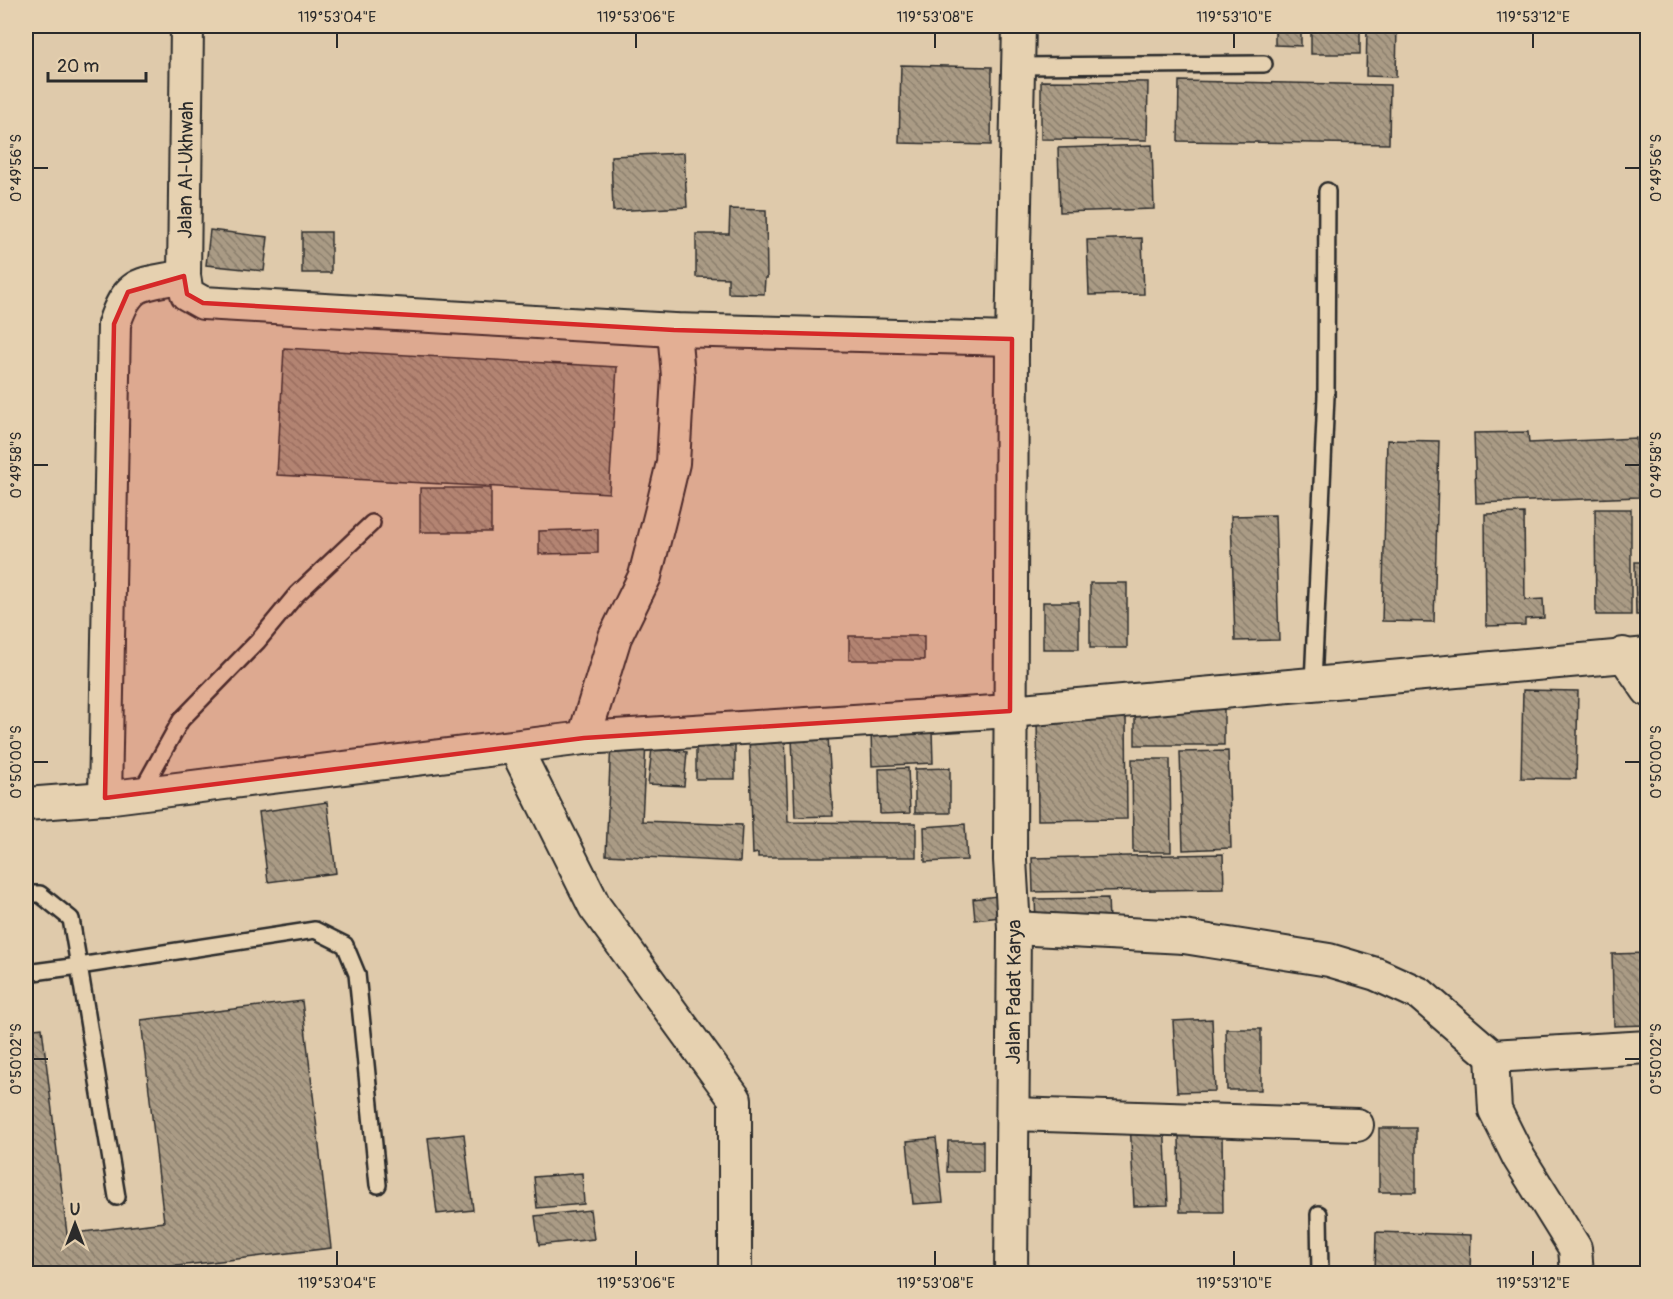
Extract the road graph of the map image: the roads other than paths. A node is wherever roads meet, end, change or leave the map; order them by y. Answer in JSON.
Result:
{"nodes":[{"id":1,"x":188,"y":26,"type":"edge"},
{"id":2,"x":1019,"y":26,"type":"edge"},
{"id":3,"x":1264,"y":64,"type":"dead end"},
{"id":4,"x":1018,"y":66,"type":"junction"},
{"id":5,"x":1327,"y":191,"type":"dead end"},
{"id":6,"x":184,"y":276,"type":"junction"},
{"id":7,"x":674,"y":330,"type":"junction"},
{"id":8,"x":1012,"y":339,"type":"junction"},
{"id":9,"x":372,"y":523,"type":"dead end"},
{"id":10,"x":1635,"y":654,"type":"edge"},
{"id":11,"x":1313,"y":683,"type":"junction"},
{"id":12,"x":1647,"y":690,"type":"edge"},
{"id":13,"x":1010,"y":711,"type":"junction"},
{"id":14,"x":584,"y":738,"type":"junction"},
{"id":15,"x":515,"y":747,"type":"junction"},
{"id":16,"x":141,"y":792,"type":"junction"},
{"id":17,"x":105,"y":798,"type":"junction"},
{"id":18,"x":26,"y":804,"type":"edge"},
{"id":19,"x":26,"y":894,"type":"edge"},
{"id":20,"x":1014,"y":928,"type":"junction"},
{"id":21,"x":79,"y":966,"type":"junction"},
{"id":22,"x":26,"y":973,"type":"edge"},
{"id":23,"x":1647,"y":1047,"type":"edge"},
{"id":24,"x":1492,"y":1056,"type":"junction"},
{"id":25,"x":1013,"y":1114,"type":"junction"},
{"id":26,"x":1356,"y":1125,"type":"dead end"},
{"id":27,"x":378,"y":1185,"type":"dead end"},
{"id":28,"x":117,"y":1197,"type":"dead end"},
{"id":29,"x":1319,"y":1214,"type":"dead end"},
{"id":30,"x":735,"y":1274,"type":"edge"},
{"id":31,"x":1011,"y":1274,"type":"edge"},
{"id":32,"x":1320,"y":1274,"type":"edge"},
{"id":33,"x":1577,"y":1274,"type":"edge"}],
"edges":[{"from":1,"to":6,"type":"street","name":"Jalan Al-Ukhwah"},
{"from":2,"to":4,"type":"street","name":"Jalan Padat Karya"},
{"from":3,"to":4,"type":"lane"},
{"from":4,"to":8,"type":"street","name":"Jalan Padat Karya"},
{"from":5,"to":11,"type":"lane"},
{"from":6,"to":7,"type":"street"},
{"from":6,"to":17,"type":"street"},
{"from":7,"to":8,"type":"street"},
{"from":7,"to":14,"type":"street"},
{"from":8,"to":13,"type":"street","name":"Jalan Padat Karya"},
{"from":9,"to":16,"type":"lane"},
{"from":10,"to":11,"type":"street"},
{"from":10,"to":12,"type":"street"},
{"from":11,"to":13,"type":"street"},
{"from":13,"to":14,"type":"street"},
{"from":13,"to":20,"type":"street","name":"Jalan Padat Karya"},
{"from":14,"to":15,"type":"street"},
{"from":15,"to":16,"type":"street"},
{"from":15,"to":30,"type":"street"},
{"from":16,"to":17,"type":"street"},
{"from":17,"to":18,"type":"street"},
{"from":19,"to":21,"type":"lane"},
{"from":20,"to":24,"type":"street"},
{"from":20,"to":25,"type":"street","name":"Jalan Padat Karya"},
{"from":21,"to":22,"type":"lane"},
{"from":21,"to":27,"type":"lane"},
{"from":21,"to":28,"type":"lane"},
{"from":23,"to":24,"type":"street"},
{"from":24,"to":33,"type":"street"},
{"from":25,"to":26,"type":"street"},
{"from":25,"to":31,"type":"street","name":"Jalan Padat Karya"},
{"from":29,"to":32,"type":"lane"}]}
